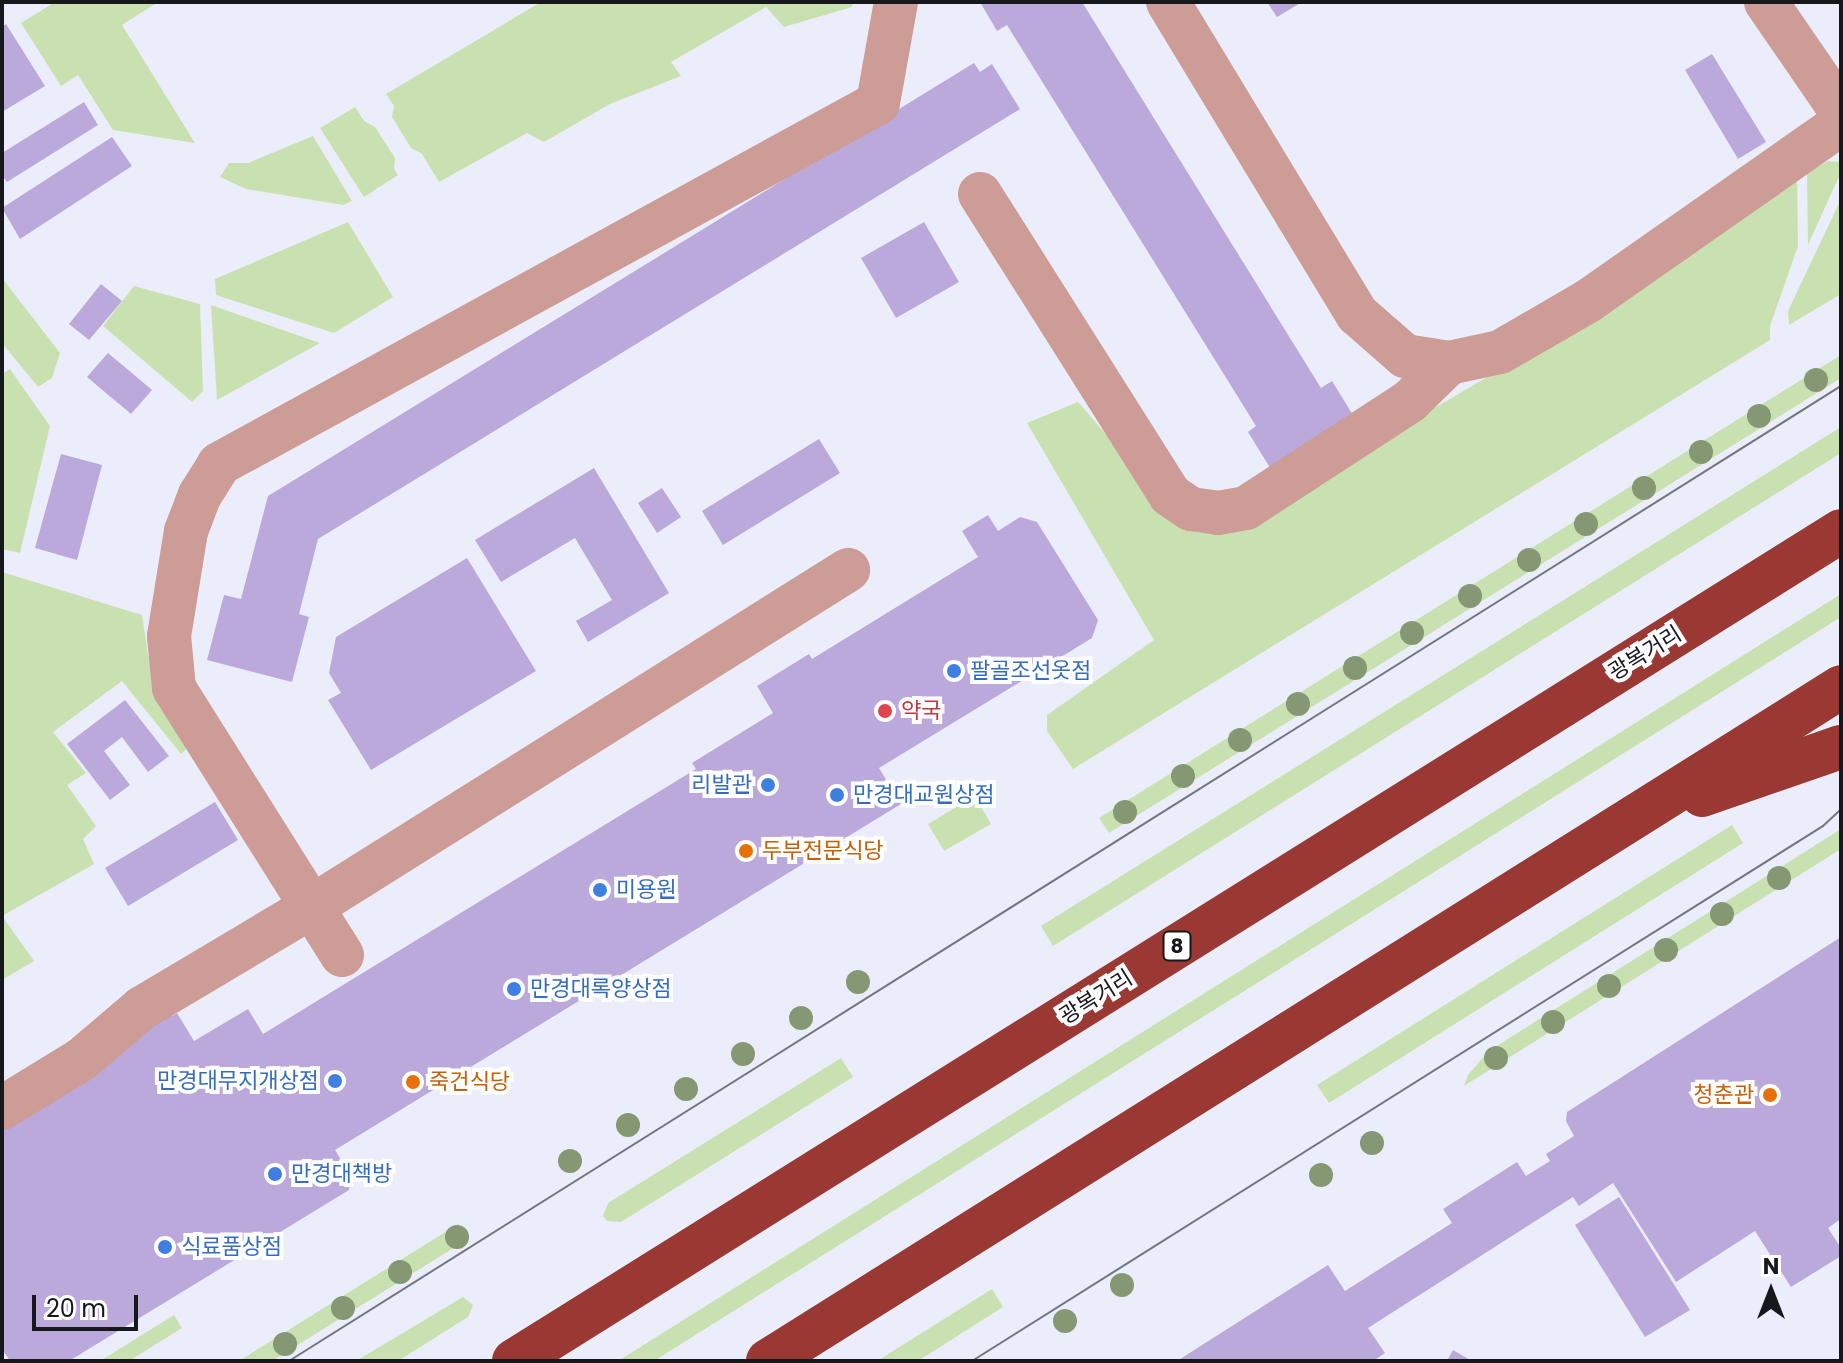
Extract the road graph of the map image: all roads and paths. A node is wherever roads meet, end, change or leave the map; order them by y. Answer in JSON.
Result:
{"nodes":[{"id":1,"x":896,"y":2,"type":"edge"},
{"id":2,"x":1168,"y":2,"type":"edge"},
{"id":3,"x":1766,"y":2,"type":"edge"},
{"id":4,"x":1841,"y":111,"type":"edge"},
{"id":5,"x":1841,"y":124,"type":"edge"},
{"id":6,"x":980,"y":194,"type":"dead end"},
{"id":7,"x":1449,"y":363,"type":"junction"},
{"id":8,"x":1841,"y":531,"type":"edge"},
{"id":9,"x":848,"y":570,"type":"dead end"},
{"id":10,"x":1841,"y":687,"type":"edge"},
{"id":11,"x":1841,"y":747,"type":"edge"},
{"id":12,"x":1631,"y":819,"type":"junction"},
{"id":13,"x":313,"y":906,"type":"junction"},
{"id":14,"x":342,"y":955,"type":"dead end"},
{"id":15,"x":2,"y":1108,"type":"edge"},
{"id":16,"x":514,"y":1361,"type":"edge"},
{"id":17,"x":768,"y":1361,"type":"edge"}],
"edges":[{"from":1,"to":13,"type":"street"},
{"from":2,"to":7,"type":"street"},
{"from":3,"to":4,"type":"street"},
{"from":5,"to":7,"type":"street"},
{"from":6,"to":7,"type":"street"},
{"from":8,"to":16,"type":"highway","name":"광복거리","number":"8"},
{"from":9,"to":13,"type":"street"},
{"from":10,"to":12,"type":"highway"},
{"from":11,"to":12,"type":"highway"},
{"from":12,"to":17,"type":"highway"},
{"from":13,"to":14,"type":"street"},
{"from":13,"to":15,"type":"street"}]}
